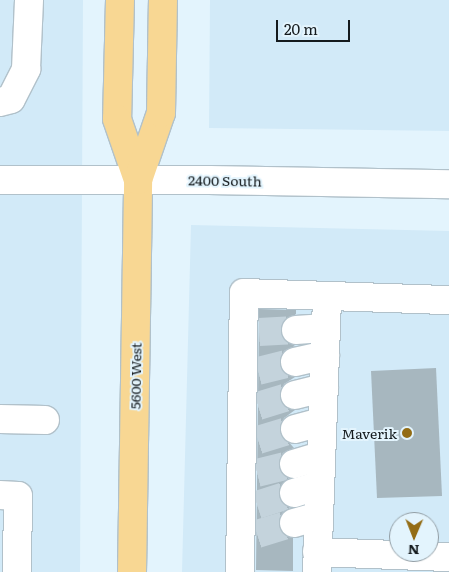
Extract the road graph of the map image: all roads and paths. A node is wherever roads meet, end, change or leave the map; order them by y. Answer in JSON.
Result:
{"nodes":[{"id":1,"x":29,"y":0,"type":"edge"},
{"id":2,"x":120,"y":0,"type":"edge"},
{"id":3,"x":163,"y":0,"type":"edge"},
{"id":4,"x":0,"y":102,"type":"edge"},
{"id":5,"x":0,"y":180,"type":"edge"},
{"id":6,"x":138,"y":180,"type":"junction"},
{"id":7,"x":449,"y":184,"type":"edge"},
{"id":8,"x":327,"y":296,"type":"junction"},
{"id":9,"x":449,"y":300,"type":"edge"},
{"id":10,"x":326,"y":328,"type":"junction"},
{"id":11,"x":296,"y":330,"type":"tunnel mouth"},
{"id":12,"x":325,"y":355,"type":"junction"},
{"id":13,"x":295,"y":362,"type":"tunnel mouth"},
{"id":14,"x":324,"y":388,"type":"junction"},
{"id":15,"x":295,"y":395,"type":"tunnel mouth"},
{"id":16,"x":0,"y":419,"type":"edge"},
{"id":17,"x":45,"y":420,"type":"dead end"},
{"id":18,"x":322,"y":422,"type":"junction"},
{"id":19,"x":295,"y":429,"type":"tunnel mouth"},
{"id":20,"x":321,"y":456,"type":"junction"},
{"id":21,"x":294,"y":464,"type":"tunnel mouth"},
{"id":22,"x":320,"y":485,"type":"junction"},
{"id":23,"x":294,"y":492,"type":"tunnel mouth"},
{"id":24,"x":0,"y":495,"type":"edge"},
{"id":25,"x":449,"y":556,"type":"edge"},
{"id":26,"x":317,"y":562,"type":"edge"},
{"id":27,"x":17,"y":572,"type":"edge"},
{"id":28,"x":132,"y":572,"type":"edge"},
{"id":29,"x":240,"y":572,"type":"edge"}],
"edges":[{"from":1,"to":4,"type":"street"},
{"from":2,"to":6,"type":"main road","name":"5600 West"},
{"from":3,"to":6,"type":"main road","name":"5600 West"},
{"from":5,"to":6,"type":"street","name":"2400 South"},
{"from":6,"to":7,"type":"street","name":"2400 South"},
{"from":6,"to":28,"type":"main road","name":"5600 West"},
{"from":8,"to":9,"type":"street"},
{"from":8,"to":10,"type":"street"},
{"from":8,"to":29,"type":"street"},
{"from":10,"to":11,"type":"street"},
{"from":10,"to":12,"type":"street"},
{"from":12,"to":13,"type":"street"},
{"from":12,"to":14,"type":"street"},
{"from":14,"to":15,"type":"street"},
{"from":14,"to":18,"type":"street"},
{"from":16,"to":17,"type":"street"},
{"from":18,"to":19,"type":"street"},
{"from":18,"to":20,"type":"street"},
{"from":20,"to":21,"type":"street"},
{"from":20,"to":22,"type":"street"},
{"from":22,"to":23,"type":"street"},
{"from":22,"to":26,"type":"street"},
{"from":24,"to":27,"type":"street"},
{"from":25,"to":26,"type":"street"}]}
